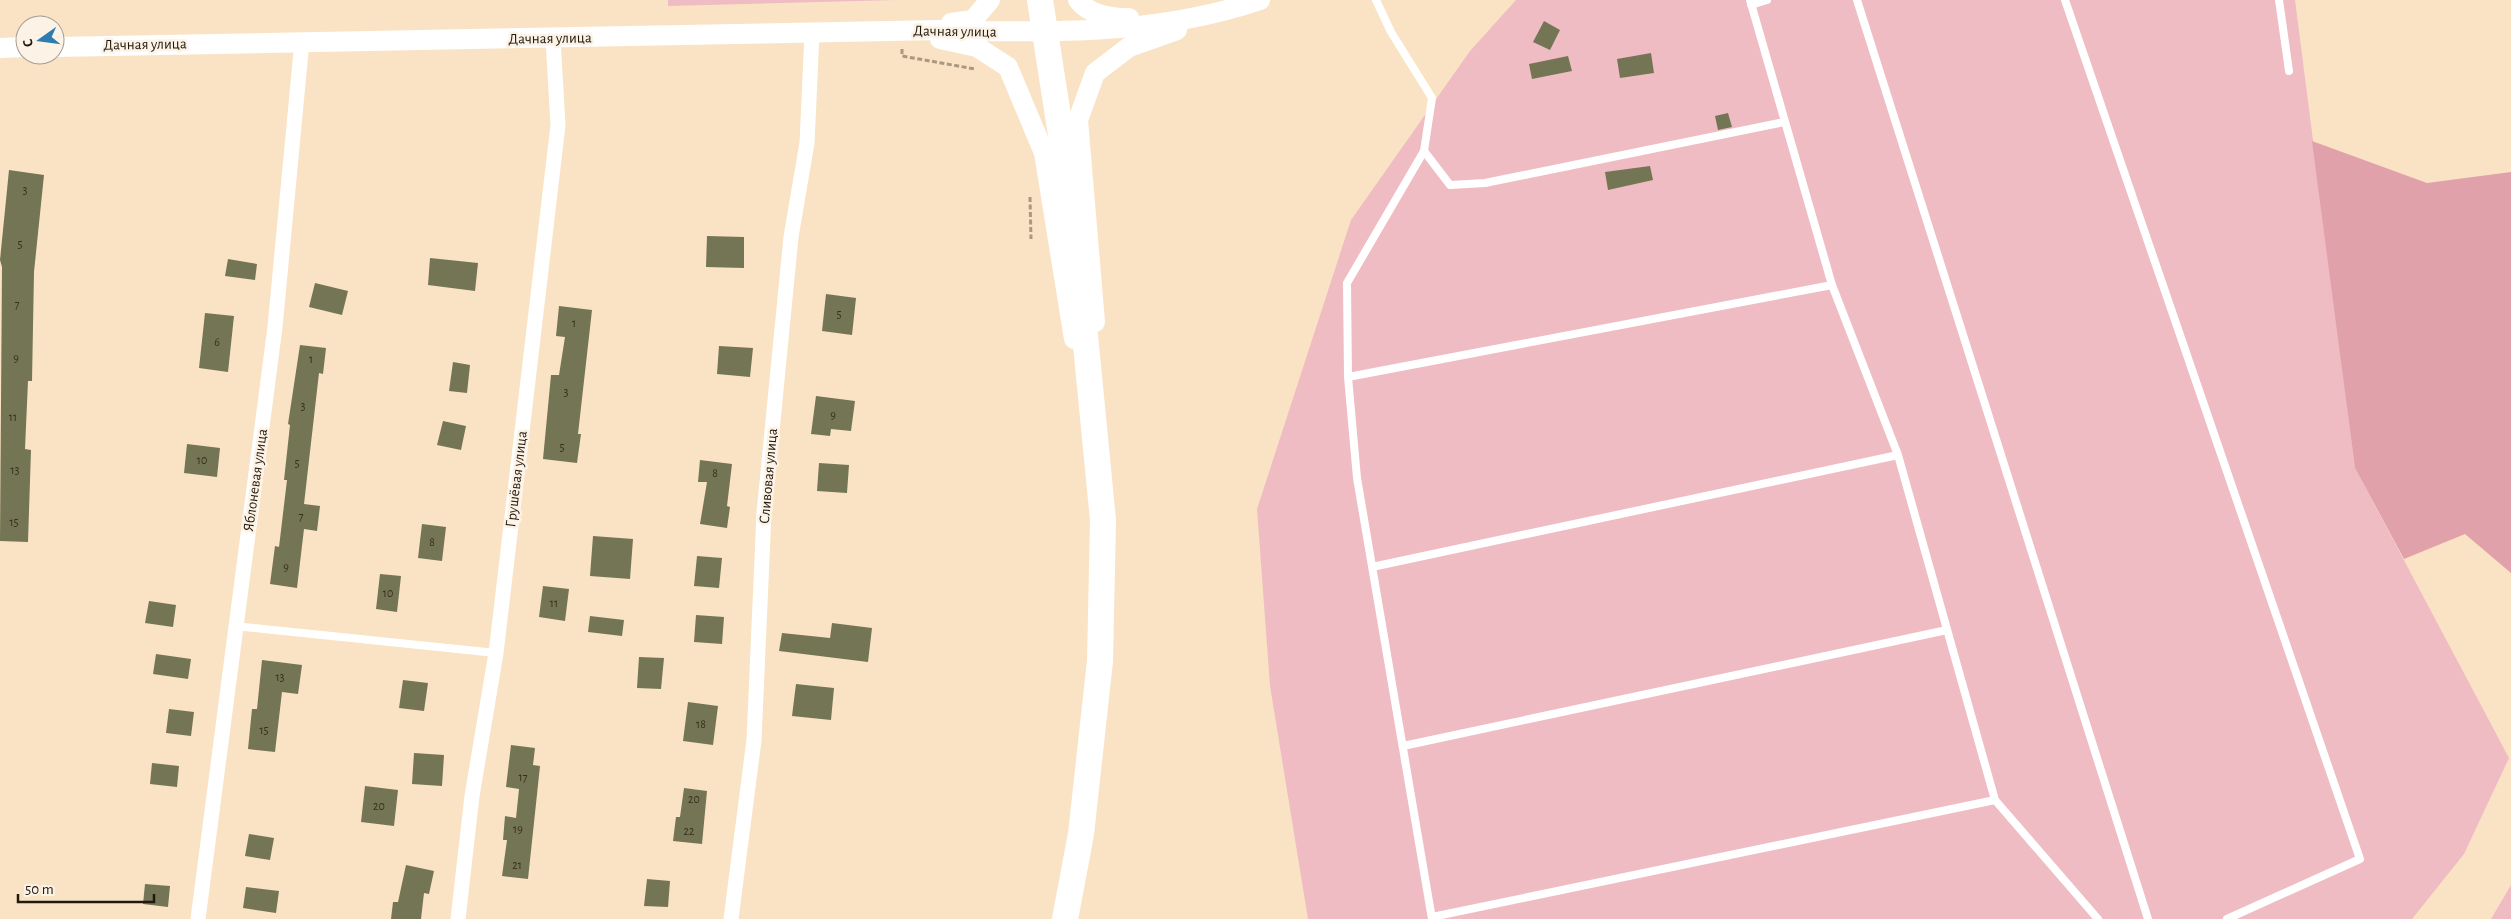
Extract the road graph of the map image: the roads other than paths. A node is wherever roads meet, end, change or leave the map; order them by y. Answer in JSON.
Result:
{"nodes":[{"id":1,"x":990,"y":0,"type":"edge"},
{"id":2,"x":1040,"y":0,"type":"edge"},
{"id":3,"x":1078,"y":0,"type":"edge"},
{"id":4,"x":1260,"y":0,"type":"edge"},
{"id":5,"x":1376,"y":0,"type":"edge"},
{"id":6,"x":1768,"y":0,"type":"edge"},
{"id":7,"x":1857,"y":0,"type":"edge"},
{"id":8,"x":2065,"y":0,"type":"edge"},
{"id":9,"x":2279,"y":0,"type":"edge"},
{"id":10,"x":1751,"y":2,"type":"edge"},
{"id":11,"x":1226,"y":12,"type":"junction"},
{"id":12,"x":904,"y":31,"type":"junction"},
{"id":13,"x":812,"y":33,"type":"junction"},
{"id":14,"x":1044,"y":33,"type":"junction"},
{"id":15,"x":553,"y":38,"type":"junction"},
{"id":16,"x":302,"y":41,"type":"junction"},
{"id":17,"x":15,"y":47,"type":"edge"},
{"id":18,"x":65,"y":47,"type":"edge"},
{"id":19,"x":0,"y":48,"type":"edge"},
{"id":20,"x":2289,"y":71,"type":"dead end"},
{"id":21,"x":1784,"y":122,"type":"junction"},
{"id":22,"x":1424,"y":151,"type":"junction"},
{"id":23,"x":1832,"y":286,"type":"junction"},
{"id":24,"x":1348,"y":376,"type":"junction"},
{"id":25,"x":1898,"y":455,"type":"junction"},
{"id":26,"x":1103,"y":520,"type":"junction"},
{"id":27,"x":1372,"y":567,"type":"junction"},
{"id":28,"x":235,"y":626,"type":"junction"},
{"id":29,"x":1948,"y":630,"type":"junction"},
{"id":30,"x":496,"y":653,"type":"junction"},
{"id":31,"x":1403,"y":746,"type":"junction"},
{"id":32,"x":1996,"y":800,"type":"junction"},
{"id":33,"x":1432,"y":918,"type":"edge"},
{"id":34,"x":198,"y":919,"type":"edge"},
{"id":35,"x":458,"y":919,"type":"edge"},
{"id":36,"x":731,"y":919,"type":"edge"},
{"id":37,"x":1065,"y":919,"type":"edge"},
{"id":38,"x":2098,"y":919,"type":"edge"},
{"id":39,"x":2148,"y":919,"type":"edge"},
{"id":40,"x":2227,"y":919,"type":"edge"}],
"edges":[{"from":1,"to":12,"type":"main road"},
{"from":2,"to":14,"type":"highway"},
{"from":3,"to":11,"type":"main road"},
{"from":4,"to":11,"type":"main road"},
{"from":5,"to":22,"type":"lane"},
{"from":6,"to":10,"type":"lane"},
{"from":7,"to":39,"type":"lane"},
{"from":8,"to":40,"type":"lane"},
{"from":9,"to":20,"type":"lane"},
{"from":10,"to":21,"type":"lane"},
{"from":11,"to":14,"type":"main road","name":"Дачная улица"},
{"from":11,"to":26,"type":"main road"},
{"from":12,"to":13,"type":"main road","name":"Дачная улица"},
{"from":12,"to":14,"type":"main road","name":"Дачная улица"},
{"from":12,"to":26,"type":"main road"},
{"from":13,"to":15,"type":"main road","name":"Дачная улица"},
{"from":13,"to":36,"type":"street","name":"Сливовая улица"},
{"from":14,"to":26,"type":"highway"},
{"from":15,"to":16,"type":"main road","name":"Дачная улица"},
{"from":15,"to":30,"type":"street","name":"Грушёвая улица"},
{"from":16,"to":18,"type":"main road","name":"Дачная улица"},
{"from":16,"to":28,"type":"street","name":"Яблоневая улица"},
{"from":17,"to":19,"type":"main road"},
{"from":21,"to":22,"type":"lane"},
{"from":21,"to":23,"type":"lane"},
{"from":22,"to":24,"type":"lane"},
{"from":23,"to":24,"type":"lane"},
{"from":23,"to":25,"type":"lane"},
{"from":24,"to":27,"type":"lane"},
{"from":25,"to":27,"type":"lane"},
{"from":25,"to":29,"type":"lane"},
{"from":26,"to":37,"type":"highway"},
{"from":27,"to":31,"type":"lane"},
{"from":28,"to":30,"type":"lane"},
{"from":28,"to":34,"type":"street","name":"Яблоневая улица"},
{"from":29,"to":31,"type":"lane"},
{"from":29,"to":32,"type":"lane"},
{"from":30,"to":35,"type":"street","name":"Грушёвая улица"},
{"from":31,"to":33,"type":"lane"},
{"from":32,"to":33,"type":"lane"},
{"from":32,"to":38,"type":"lane"}]}
